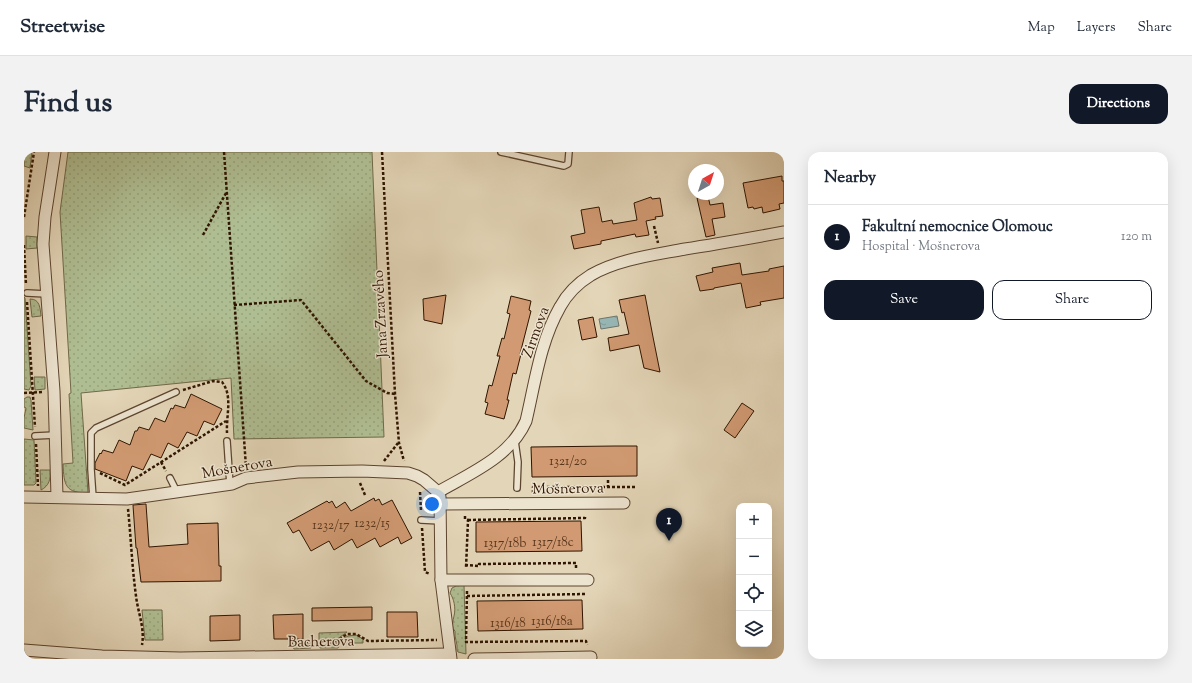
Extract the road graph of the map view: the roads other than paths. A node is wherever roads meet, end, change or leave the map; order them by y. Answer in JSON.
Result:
{"nodes":[{"id":1,"x":55,"y":152,"type":"edge"},
{"id":2,"x":501,"y":152,"type":"edge"},
{"id":3,"x":569,"y":152,"type":"edge"},
{"id":4,"x":784,"y":232,"type":"edge"},
{"id":5,"x":27,"y":293,"type":"road end"},
{"id":6,"x":47,"y":294,"type":"junction"},
{"id":7,"x":176,"y":392,"type":"road end"},
{"id":8,"x":35,"y":436,"type":"road end"},
{"id":9,"x":55,"y":436,"type":"junction"},
{"id":10,"x":515,"y":440,"type":"junction"},
{"id":11,"x":227,"y":441,"type":"dead end"},
{"id":12,"x":170,"y":478,"type":"dead end"},
{"id":13,"x":230,"y":485,"type":"junction"},
{"id":14,"x":517,"y":488,"type":"dead end"},
{"id":15,"x":176,"y":492,"type":"junction"},
{"id":16,"x":438,"y":492,"type":"junction"},
{"id":17,"x":24,"y":497,"type":"edge"},
{"id":18,"x":58,"y":498,"type":"junction"},
{"id":19,"x":93,"y":498,"type":"junction"},
{"id":20,"x":624,"y":503,"type":"dead end"},
{"id":21,"x":441,"y":504,"type":"junction"},
{"id":22,"x":421,"y":520,"type":"road end"},
{"id":23,"x":441,"y":521,"type":"junction"},
{"id":24,"x":441,"y":580,"type":"junction"},
{"id":25,"x":588,"y":580,"type":"dead end"},
{"id":26,"x":24,"y":650,"type":"edge"},
{"id":27,"x":451,"y":656,"type":"edge"},
{"id":28,"x":102,"y":657,"type":"edge"},
{"id":29,"x":589,"y":658,"type":"road end"},
{"id":30,"x":474,"y":659,"type":"edge"}],
"edges":[{"from":1,"to":6,"type":"street"},
{"from":2,"to":3,"type":"lane"},
{"from":4,"to":10,"type":"street","name":"Zirmova"},
{"from":5,"to":6,"type":"lane"},
{"from":6,"to":9,"type":"street"},
{"from":7,"to":19,"type":"lane"},
{"from":8,"to":9,"type":"lane"},
{"from":9,"to":18,"type":"street"},
{"from":10,"to":14,"type":"lane"},
{"from":10,"to":16,"type":"street","name":"Zirmova"},
{"from":11,"to":13,"type":"lane"},
{"from":12,"to":15,"type":"lane"},
{"from":13,"to":15,"type":"street","name":"Mošnerova"},
{"from":13,"to":16,"type":"street","name":"Mošnerova"},
{"from":15,"to":19,"type":"street","name":"Mošnerova"},
{"from":16,"to":21,"type":"street"},
{"from":17,"to":18,"type":"street","name":"Mošnerova"},
{"from":18,"to":19,"type":"street","name":"Mošnerova"},
{"from":20,"to":21,"type":"street","name":"Mošnerova"},
{"from":21,"to":23,"type":"street"},
{"from":22,"to":23,"type":"lane"},
{"from":23,"to":24,"type":"street"},
{"from":24,"to":25,"type":"street"},
{"from":24,"to":27,"type":"street"},
{"from":26,"to":28,"type":"street","name":"Bacherova"},
{"from":27,"to":28,"type":"street","name":"Bacherova"},
{"from":29,"to":30,"type":"street"}]}
